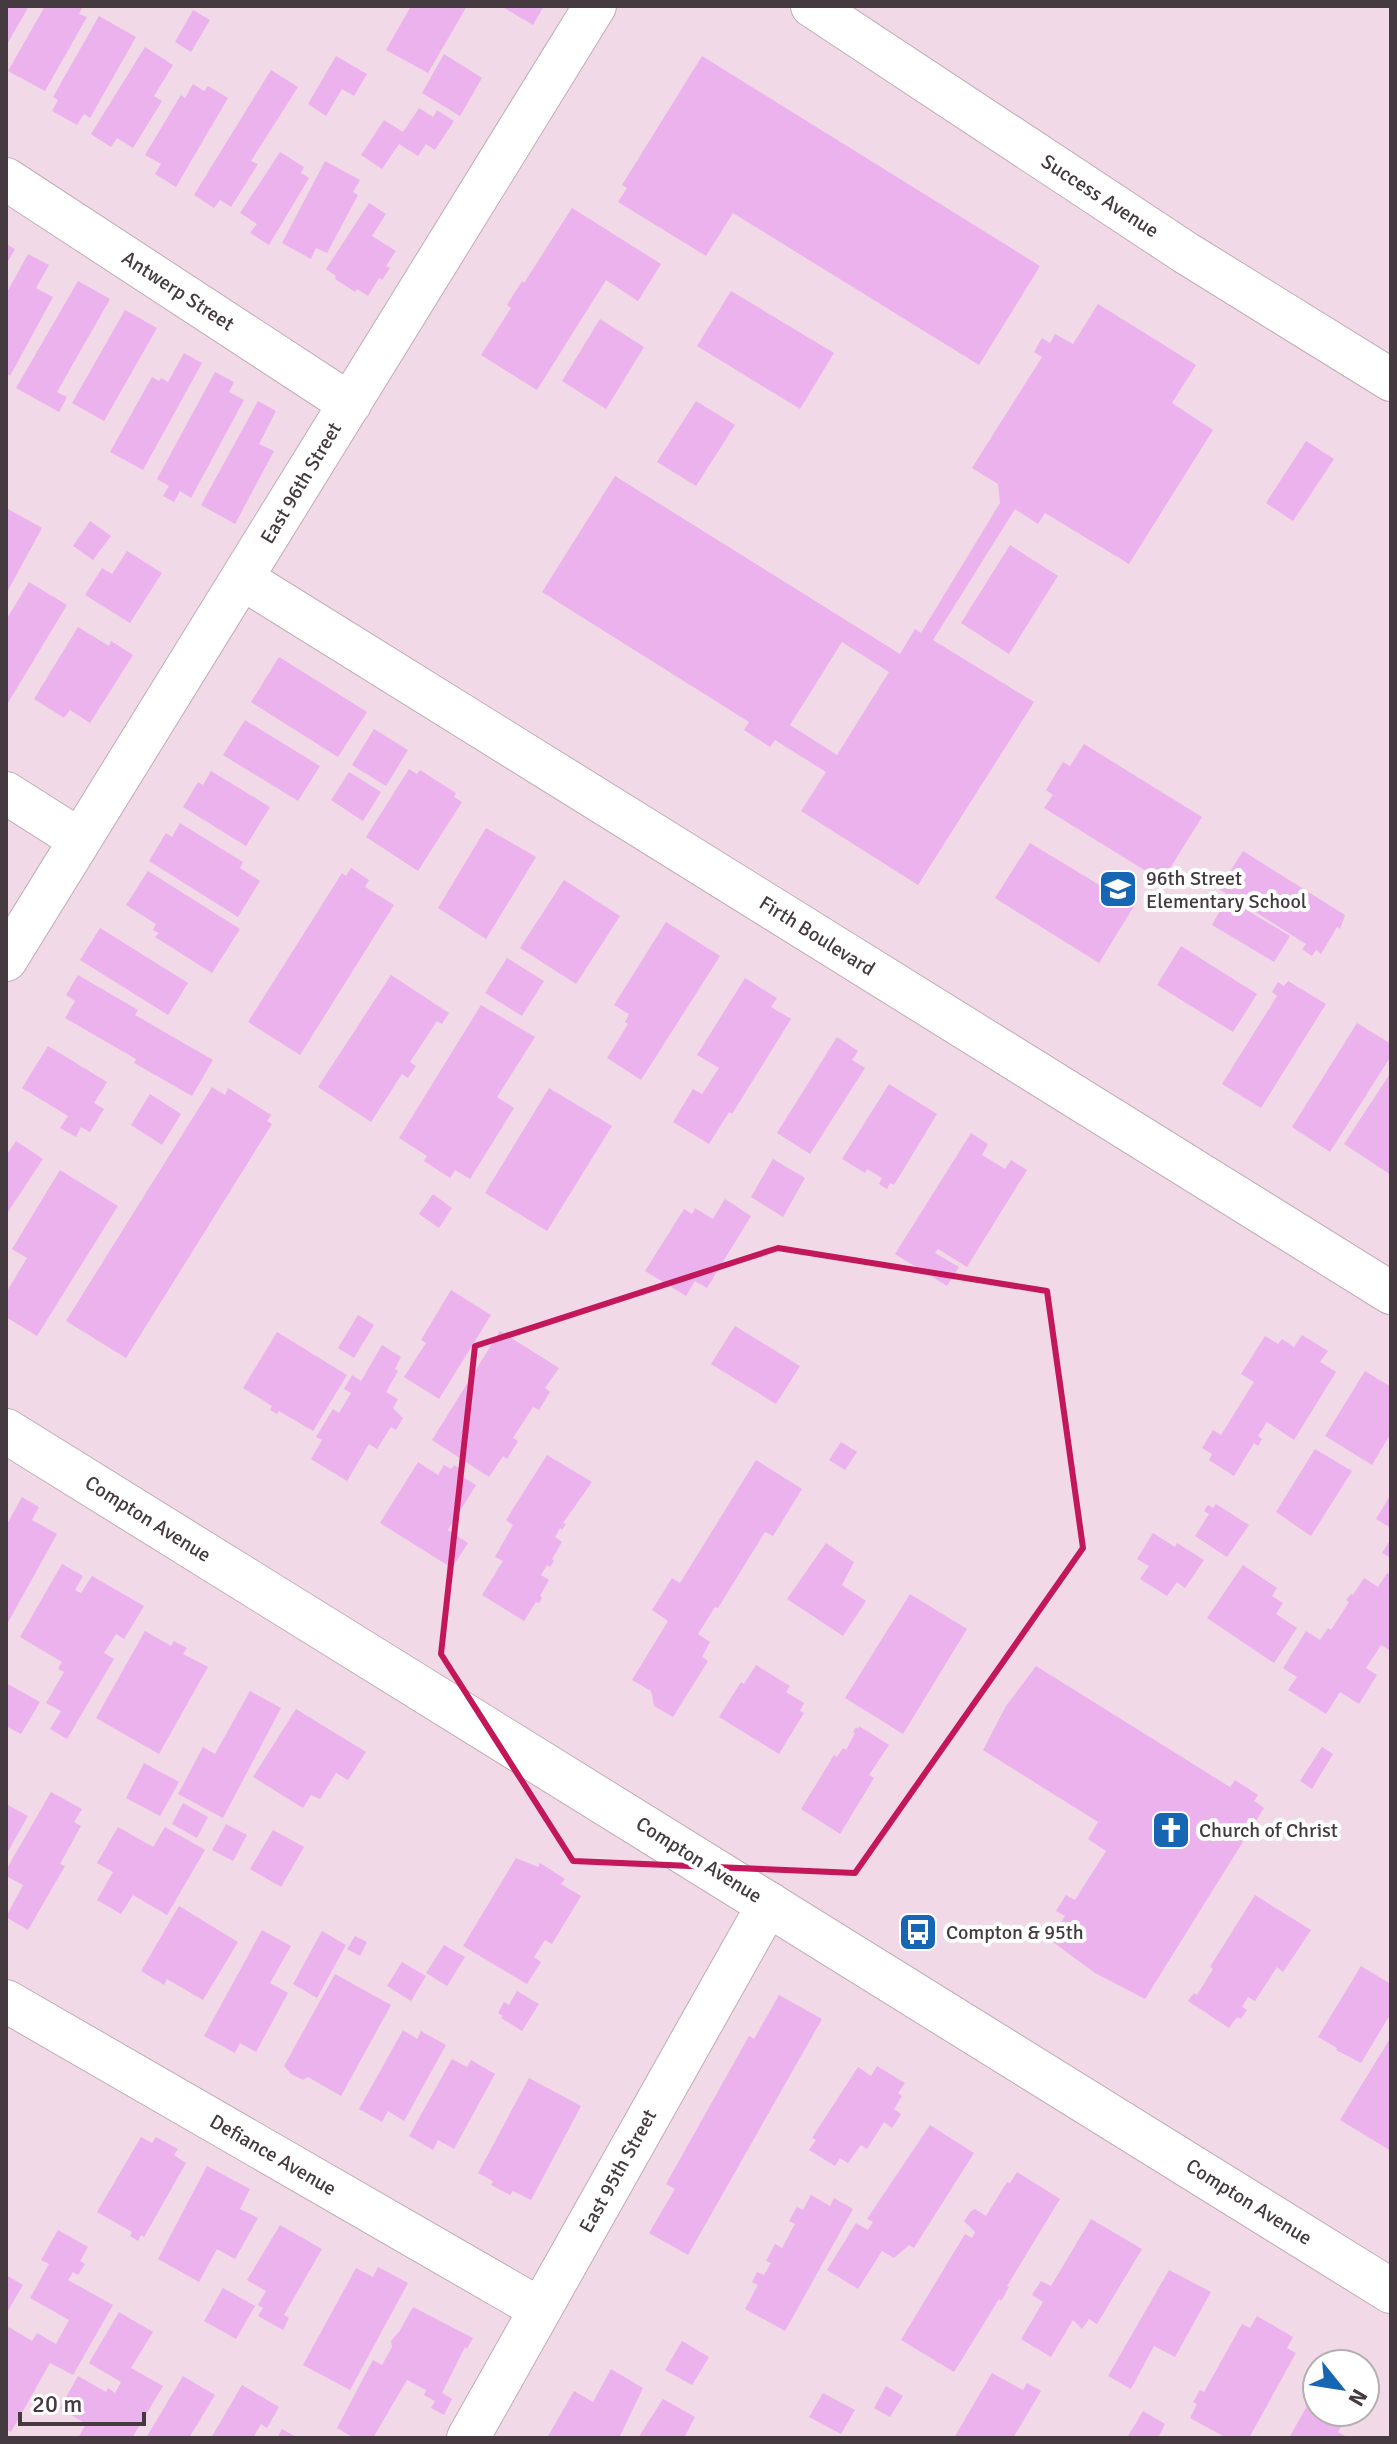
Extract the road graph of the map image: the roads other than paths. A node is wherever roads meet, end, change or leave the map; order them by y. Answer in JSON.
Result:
{"nodes":[{"id":1,"x":595,"y":6,"type":"edge"},
{"id":2,"x":812,"y":6,"type":"edge"},
{"id":3,"x":6,"y":179,"type":"edge"},
{"id":4,"x":1391,"y":380,"type":"edge"},
{"id":5,"x":350,"y":404,"type":"junction"},
{"id":6,"x":243,"y":579,"type":"junction"},
{"id":7,"x":6,"y":793,"type":"edge"},
{"id":8,"x":80,"y":840,"type":"junction"},
{"id":9,"x":6,"y":960,"type":"edge"},
{"id":10,"x":1391,"y":1293,"type":"edge"},
{"id":11,"x":6,"y":1431,"type":"edge"},
{"id":12,"x":769,"y":1903,"type":"junction"},
{"id":13,"x":6,"y":2001,"type":"edge"},
{"id":14,"x":1391,"y":2291,"type":"edge"},
{"id":15,"x":540,"y":2309,"type":"junction"},
{"id":16,"x":468,"y":2438,"type":"edge"}],
"edges":[{"from":1,"to":5,"type":"street","name":"East 96th Street"},
{"from":2,"to":4,"type":"street","name":"Success Avenue"},
{"from":3,"to":5,"type":"street","name":"Antwerp Street"},
{"from":5,"to":6,"type":"street","name":"East 96th Street"},
{"from":6,"to":8,"type":"street","name":"East 96th Street"},
{"from":6,"to":10,"type":"street","name":"Firth Boulevard"},
{"from":7,"to":8,"type":"street"},
{"from":8,"to":9,"type":"street","name":"East 96th Street"},
{"from":11,"to":12,"type":"main road","name":"Compton Avenue"},
{"from":12,"to":14,"type":"main road","name":"Compton Avenue"},
{"from":12,"to":15,"type":"street","name":"East 95th Street"},
{"from":13,"to":15,"type":"street","name":"Defiance Avenue"},
{"from":15,"to":16,"type":"street","name":"East 95th Street"}]}
